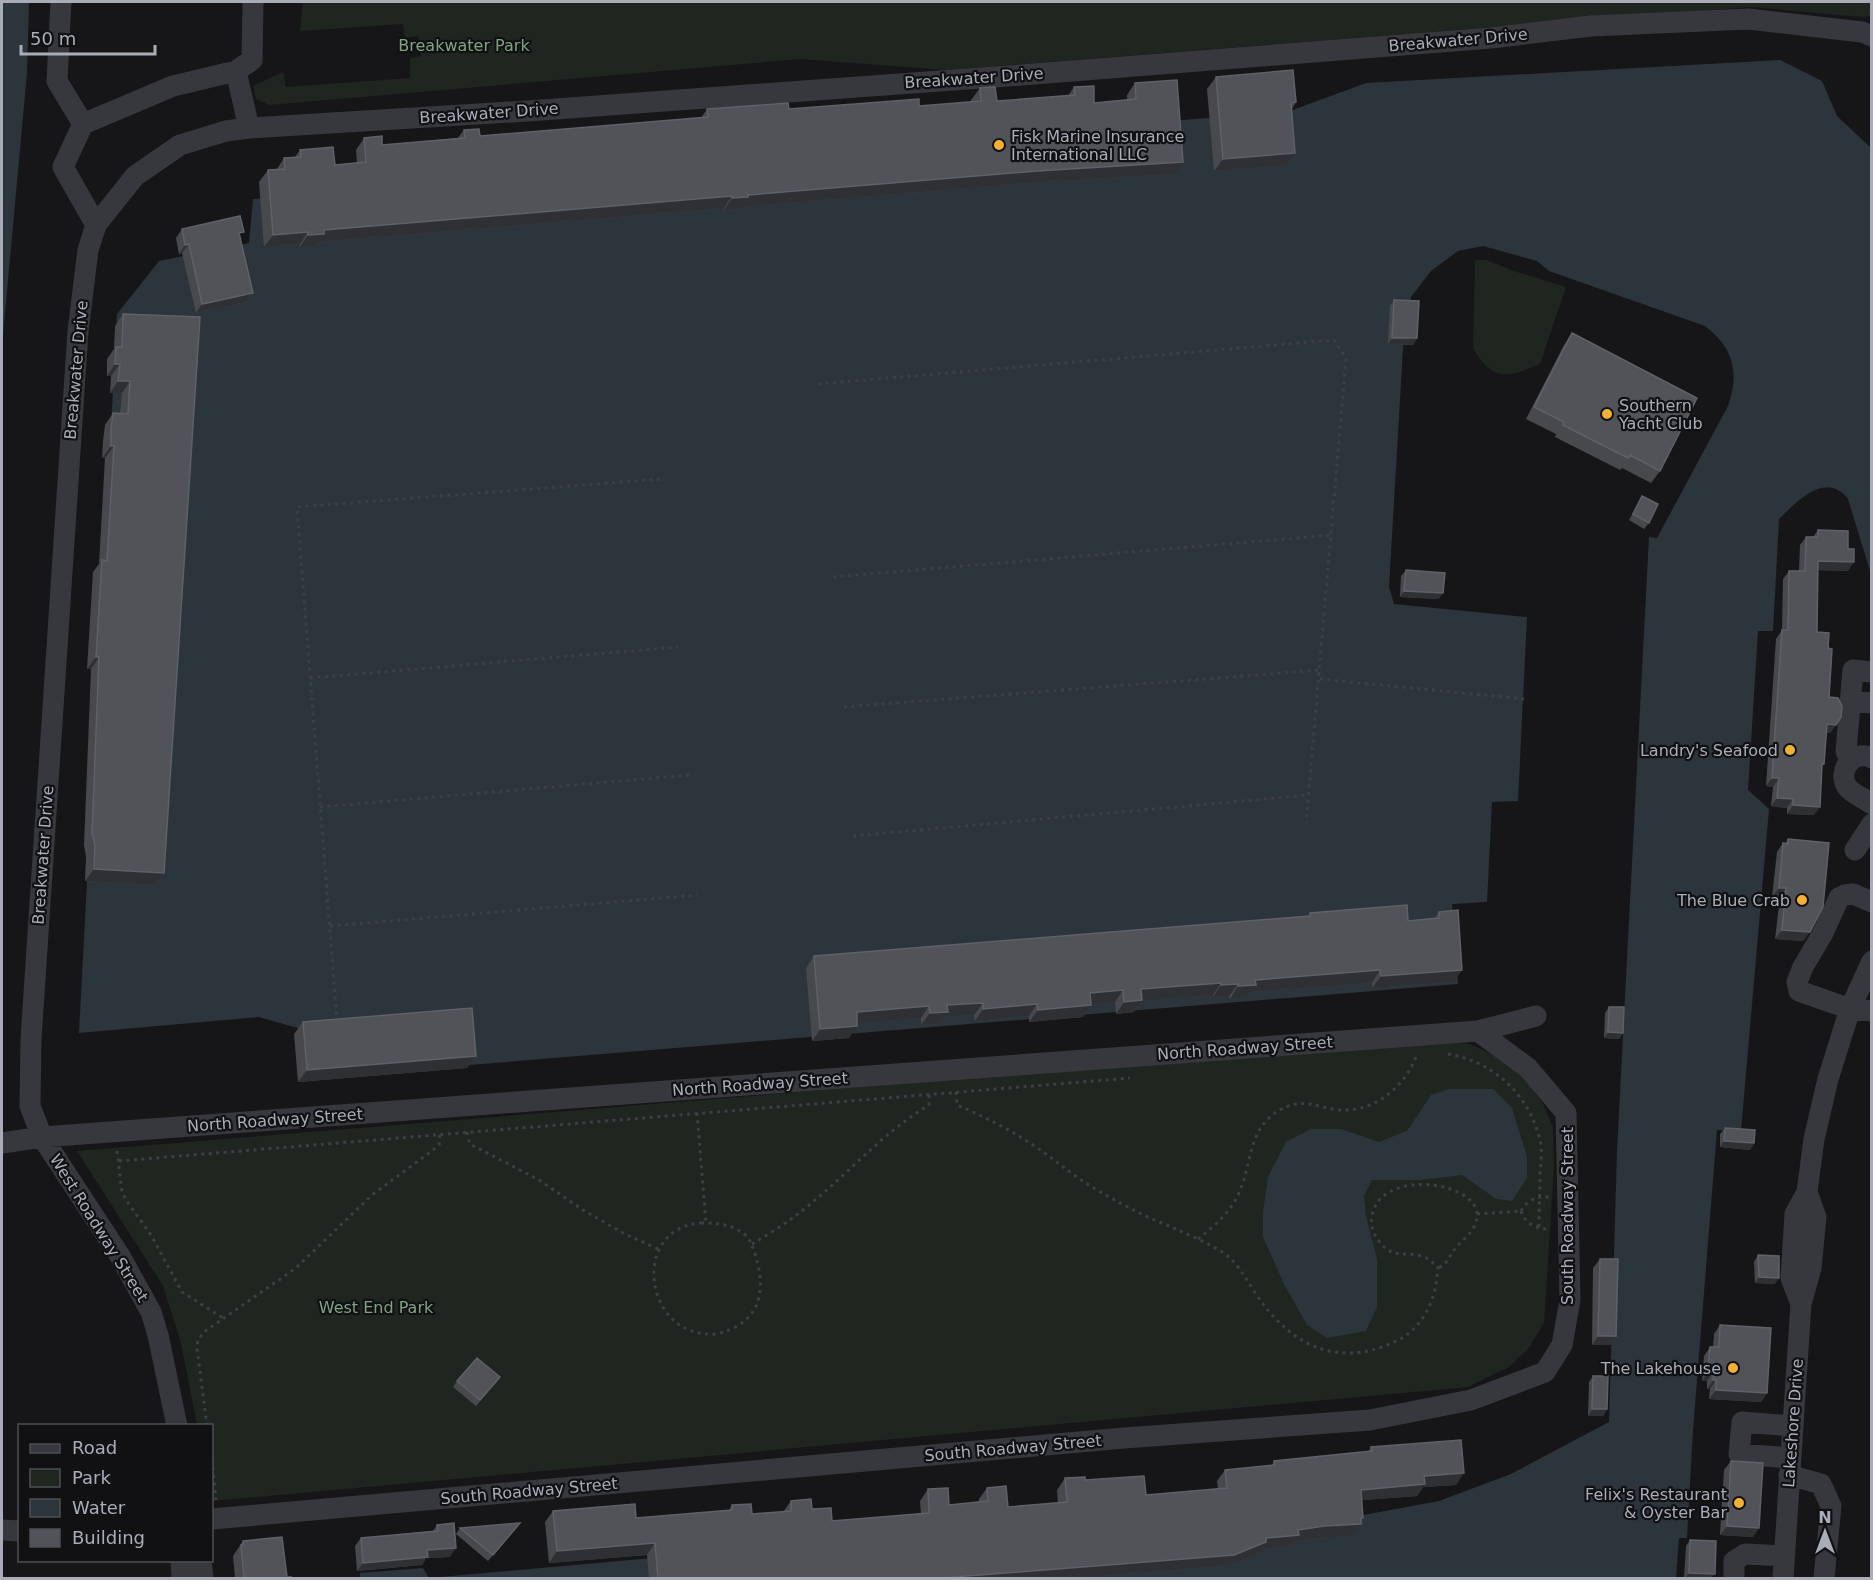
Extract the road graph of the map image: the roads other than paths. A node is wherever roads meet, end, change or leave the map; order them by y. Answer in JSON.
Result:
{"nodes":[{"id":1,"x":61,"y":2,"type":"edge"},
{"id":2,"x":253,"y":2,"type":"edge"},
{"id":3,"x":1872,"y":36,"type":"edge"},
{"id":4,"x":236,"y":71,"type":"junction"},
{"id":5,"x":83,"y":124,"type":"junction"},
{"id":6,"x":249,"y":128,"type":"junction"},
{"id":7,"x":96,"y":225,"type":"junction"},
{"id":8,"x":1872,"y":672,"type":"edge"},
{"id":9,"x":1850,"y":701,"type":"junction"},
{"id":10,"x":1872,"y":703,"type":"edge"},
{"id":11,"x":1872,"y":758,"type":"edge"},
{"id":12,"x":1850,"y":761,"type":"junction"},
{"id":13,"x":1872,"y":804,"type":"edge"},
{"id":14,"x":1872,"y":824,"type":"edge"},
{"id":15,"x":1855,"y":850,"type":"dead end"},
{"id":16,"x":1872,"y":902,"type":"edge"},
{"id":17,"x":1872,"y":961,"type":"edge"},
{"id":18,"x":1861,"y":1010,"type":"edge"},
{"id":19,"x":1536,"y":1016,"type":"dead end"},
{"id":20,"x":1478,"y":1031,"type":"junction"},
{"id":21,"x":42,"y":1137,"type":"junction"},
{"id":22,"x":2,"y":1143,"type":"edge"},
{"id":23,"x":177,"y":1424,"type":"edge"},
{"id":24,"x":1793,"y":1426,"type":"junction"},
{"id":25,"x":1790,"y":1466,"type":"junction"},
{"id":26,"x":215,"y":1519,"type":"edge"},
{"id":27,"x":2,"y":1530,"type":"edge"},
{"id":28,"x":18,"y":1531,"type":"edge"},
{"id":29,"x":1784,"y":1556,"type":"junction"},
{"id":30,"x":181,"y":1562,"type":"edge"},
{"id":31,"x":201,"y":1562,"type":"edge"},
{"id":32,"x":182,"y":1578,"type":"edge"},
{"id":33,"x":203,"y":1578,"type":"edge"},
{"id":34,"x":1734,"y":1578,"type":"edge"},
{"id":35,"x":1783,"y":1578,"type":"edge"},
{"id":36,"x":1824,"y":1578,"type":"edge"}],
"edges":[{"from":1,"to":5,"type":"street"},
{"from":2,"to":4,"type":"street"},
{"from":3,"to":6,"type":"street","name":"Breakwater Drive"},
{"from":4,"to":5,"type":"street"},
{"from":4,"to":6,"type":"street"},
{"from":5,"to":7,"type":"street"},
{"from":6,"to":7,"type":"street","name":"Breakwater Drive"},
{"from":7,"to":21,"type":"street","name":"Breakwater Drive"},
{"from":8,"to":9,"type":"street"},
{"from":9,"to":10,"type":"street"},
{"from":9,"to":12,"type":"street"},
{"from":11,"to":12,"type":"street"},
{"from":12,"to":13,"type":"street"},
{"from":14,"to":15,"type":"street"},
{"from":16,"to":18,"type":"street"},
{"from":17,"to":18,"type":"street","name":"Lakeshore Drive"},
{"from":18,"to":24,"type":"street","name":"Lakeshore Drive"},
{"from":19,"to":20,"type":"street","name":"North Roadway Street"},
{"from":20,"to":21,"type":"street","name":"North Roadway Street"},
{"from":20,"to":26,"type":"street","name":"South Roadway Street"},
{"from":21,"to":22,"type":"street"},
{"from":21,"to":23,"type":"street","name":"West Roadway Street"},
{"from":24,"to":25,"type":"street","name":"Lakeshore Drive"},
{"from":24,"to":25,"type":"street"},
{"from":25,"to":29,"type":"street","name":"Lakeshore Drive"},
{"from":25,"to":36,"type":"street"},
{"from":27,"to":28,"type":"street"},
{"from":29,"to":34,"type":"street"},
{"from":29,"to":35,"type":"street","name":"Lakeshore Drive"},
{"from":30,"to":32,"type":"street"},
{"from":31,"to":33,"type":"street"}]}
